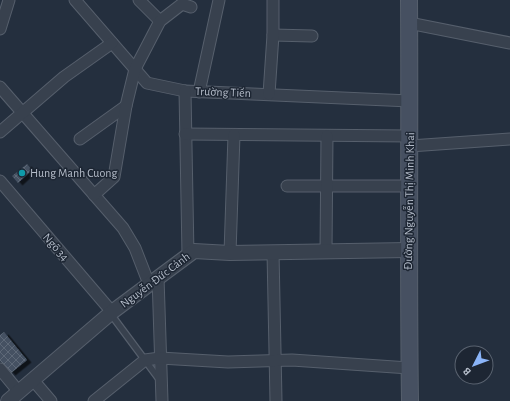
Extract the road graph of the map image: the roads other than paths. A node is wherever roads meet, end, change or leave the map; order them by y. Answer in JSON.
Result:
{"nodes":[{"id":1,"x":9,"y":0,"type":"edge"},
{"id":2,"x":75,"y":0,"type":"edge"},
{"id":3,"x":139,"y":0,"type":"edge"},
{"id":4,"x":219,"y":0,"type":"edge"},
{"id":5,"x":273,"y":0,"type":"edge"},
{"id":6,"x":409,"y":0,"type":"edge"},
{"id":7,"x":191,"y":7,"type":"dead end"},
{"id":8,"x":160,"y":21,"type":"junction"},
{"id":9,"x":409,"y":23,"type":"junction"},
{"id":10,"x":0,"y":29,"type":"edge"},
{"id":11,"x":273,"y":35,"type":"junction"},
{"id":12,"x":312,"y":36,"type":"dead end"},
{"id":13,"x":112,"y":43,"type":"junction"},
{"id":14,"x":510,"y":43,"type":"edge"},
{"id":15,"x":135,"y":69,"type":"junction"},
{"id":16,"x":0,"y":87,"type":"edge"},
{"id":17,"x":185,"y":91,"type":"junction"},
{"id":18,"x":199,"y":92,"type":"junction"},
{"id":19,"x":269,"y":94,"type":"junction"},
{"id":20,"x":410,"y":102,"type":"junction"},
{"id":21,"x":126,"y":106,"type":"junction"},
{"id":22,"x":22,"y":113,"type":"junction"},
{"id":23,"x":0,"y":132,"type":"edge"},
{"id":24,"x":185,"y":134,"type":"junction"},
{"id":25,"x":234,"y":135,"type":"junction"},
{"id":26,"x":327,"y":136,"type":"junction"},
{"id":27,"x":80,"y":139,"type":"dead end"},
{"id":28,"x":510,"y":139,"type":"edge"},
{"id":29,"x":410,"y":141,"type":"junction"},
{"id":30,"x":0,"y":181,"type":"edge"},
{"id":31,"x":287,"y":186,"type":"dead end"},
{"id":32,"x":327,"y":186,"type":"junction"},
{"id":33,"x":409,"y":186,"type":"junction"},
{"id":34,"x":94,"y":195,"type":"junction"},
{"id":35,"x":408,"y":250,"type":"junction"},
{"id":36,"x":326,"y":251,"type":"junction"},
{"id":37,"x":274,"y":252,"type":"junction"},
{"id":38,"x":230,"y":253,"type":"junction"},
{"id":39,"x":188,"y":255,"type":"junction"},
{"id":40,"x":154,"y":280,"type":"junction"},
{"id":41,"x":111,"y":313,"type":"junction"},
{"id":42,"x":160,"y":358,"type":"junction"},
{"id":43,"x":145,"y":360,"type":"junction"},
{"id":44,"x":275,"y":360,"type":"junction"},
{"id":45,"x":409,"y":368,"type":"junction"},
{"id":46,"x":0,"y":369,"type":"edge"},
{"id":47,"x":33,"y":380,"type":"junction"},
{"id":48,"x":162,"y":382,"type":"junction"},
{"id":49,"x":19,"y":392,"type":"junction"},
{"id":50,"x":8,"y":401,"type":"edge"},
{"id":51,"x":51,"y":401,"type":"edge"},
{"id":52,"x":94,"y":401,"type":"edge"},
{"id":53,"x":162,"y":401,"type":"edge"},
{"id":54,"x":276,"y":401,"type":"edge"},
{"id":55,"x":410,"y":401,"type":"edge"}],
"edges":[{"from":1,"to":10,"type":"street"},
{"from":2,"to":13,"type":"street","name":"Trường Tiến"},
{"from":3,"to":8,"type":"street"},
{"from":4,"to":18,"type":"street"},
{"from":5,"to":11,"type":"street"},
{"from":6,"to":9,"type":"main road","name":"Đường Nguyễn Thị Minh Khai"},
{"from":7,"to":8,"type":"street"},
{"from":8,"to":15,"type":"street"},
{"from":9,"to":14,"type":"street"},
{"from":9,"to":20,"type":"main road","name":"Đường Nguyễn Thị Minh Khai"},
{"from":11,"to":12,"type":"street"},
{"from":11,"to":19,"type":"street"},
{"from":13,"to":15,"type":"street","name":"Trường Tiến"},
{"from":13,"to":22,"type":"street"},
{"from":15,"to":17,"type":"street","name":"Trường Tiến"},
{"from":15,"to":21,"type":"street"},
{"from":16,"to":22,"type":"street"},
{"from":17,"to":18,"type":"street","name":"Trường Tiến"},
{"from":17,"to":24,"type":"street"},
{"from":18,"to":19,"type":"street","name":"Trường Tiến"},
{"from":19,"to":20,"type":"street","name":"Trường Tiến"},
{"from":20,"to":29,"type":"main road","name":"Đường Nguyễn Thị Minh Khai"},
{"from":21,"to":27,"type":"street"},
{"from":21,"to":34,"type":"street"},
{"from":22,"to":23,"type":"street"},
{"from":22,"to":34,"type":"street"},
{"from":24,"to":25,"type":"street"},
{"from":24,"to":39,"type":"street"},
{"from":25,"to":26,"type":"street"},
{"from":25,"to":38,"type":"street"},
{"from":26,"to":29,"type":"street"},
{"from":26,"to":32,"type":"street"},
{"from":28,"to":29,"type":"street"},
{"from":29,"to":33,"type":"main road","name":"Đường Nguyễn Thị Minh Khai"},
{"from":30,"to":41,"type":"street","name":"Ngõ 34"},
{"from":31,"to":32,"type":"street"},
{"from":32,"to":33,"type":"street"},
{"from":32,"to":36,"type":"street"},
{"from":33,"to":35,"type":"main road","name":"Đường Nguyễn Thị Minh Khai"},
{"from":34,"to":40,"type":"street"},
{"from":35,"to":36,"type":"street","name":"Nguyễn Đức Cảnh"},
{"from":35,"to":45,"type":"main road","name":"Đường Nguyễn Thị Minh Khai"},
{"from":36,"to":37,"type":"street","name":"Nguyễn Đức Cảnh"},
{"from":37,"to":38,"type":"street","name":"Nguyễn Đức Cảnh"},
{"from":37,"to":44,"type":"street"},
{"from":38,"to":39,"type":"street","name":"Nguyễn Đức Cảnh"},
{"from":39,"to":40,"type":"street","name":"Nguyễn Đức Cảnh"},
{"from":40,"to":41,"type":"street","name":"Nguyễn Đức Cảnh"},
{"from":40,"to":42,"type":"street"},
{"from":41,"to":43,"type":"lane"},
{"from":41,"to":47,"type":"street","name":"Nguyễn Đức Cảnh"},
{"from":42,"to":43,"type":"street"},
{"from":42,"to":44,"type":"street"},
{"from":42,"to":48,"type":"street"},
{"from":43,"to":48,"type":"lane"},
{"from":43,"to":52,"type":"street"},
{"from":44,"to":45,"type":"street"},
{"from":44,"to":54,"type":"street"},
{"from":45,"to":55,"type":"main road","name":"Đường Nguyễn Thị Minh Khai"},
{"from":46,"to":49,"type":"street"},
{"from":47,"to":49,"type":"street","name":"Nguyễn Đức Cảnh"},
{"from":47,"to":51,"type":"street"},
{"from":48,"to":53,"type":"street"},
{"from":49,"to":50,"type":"street","name":"Nguyễn Đức Cảnh"}]}
